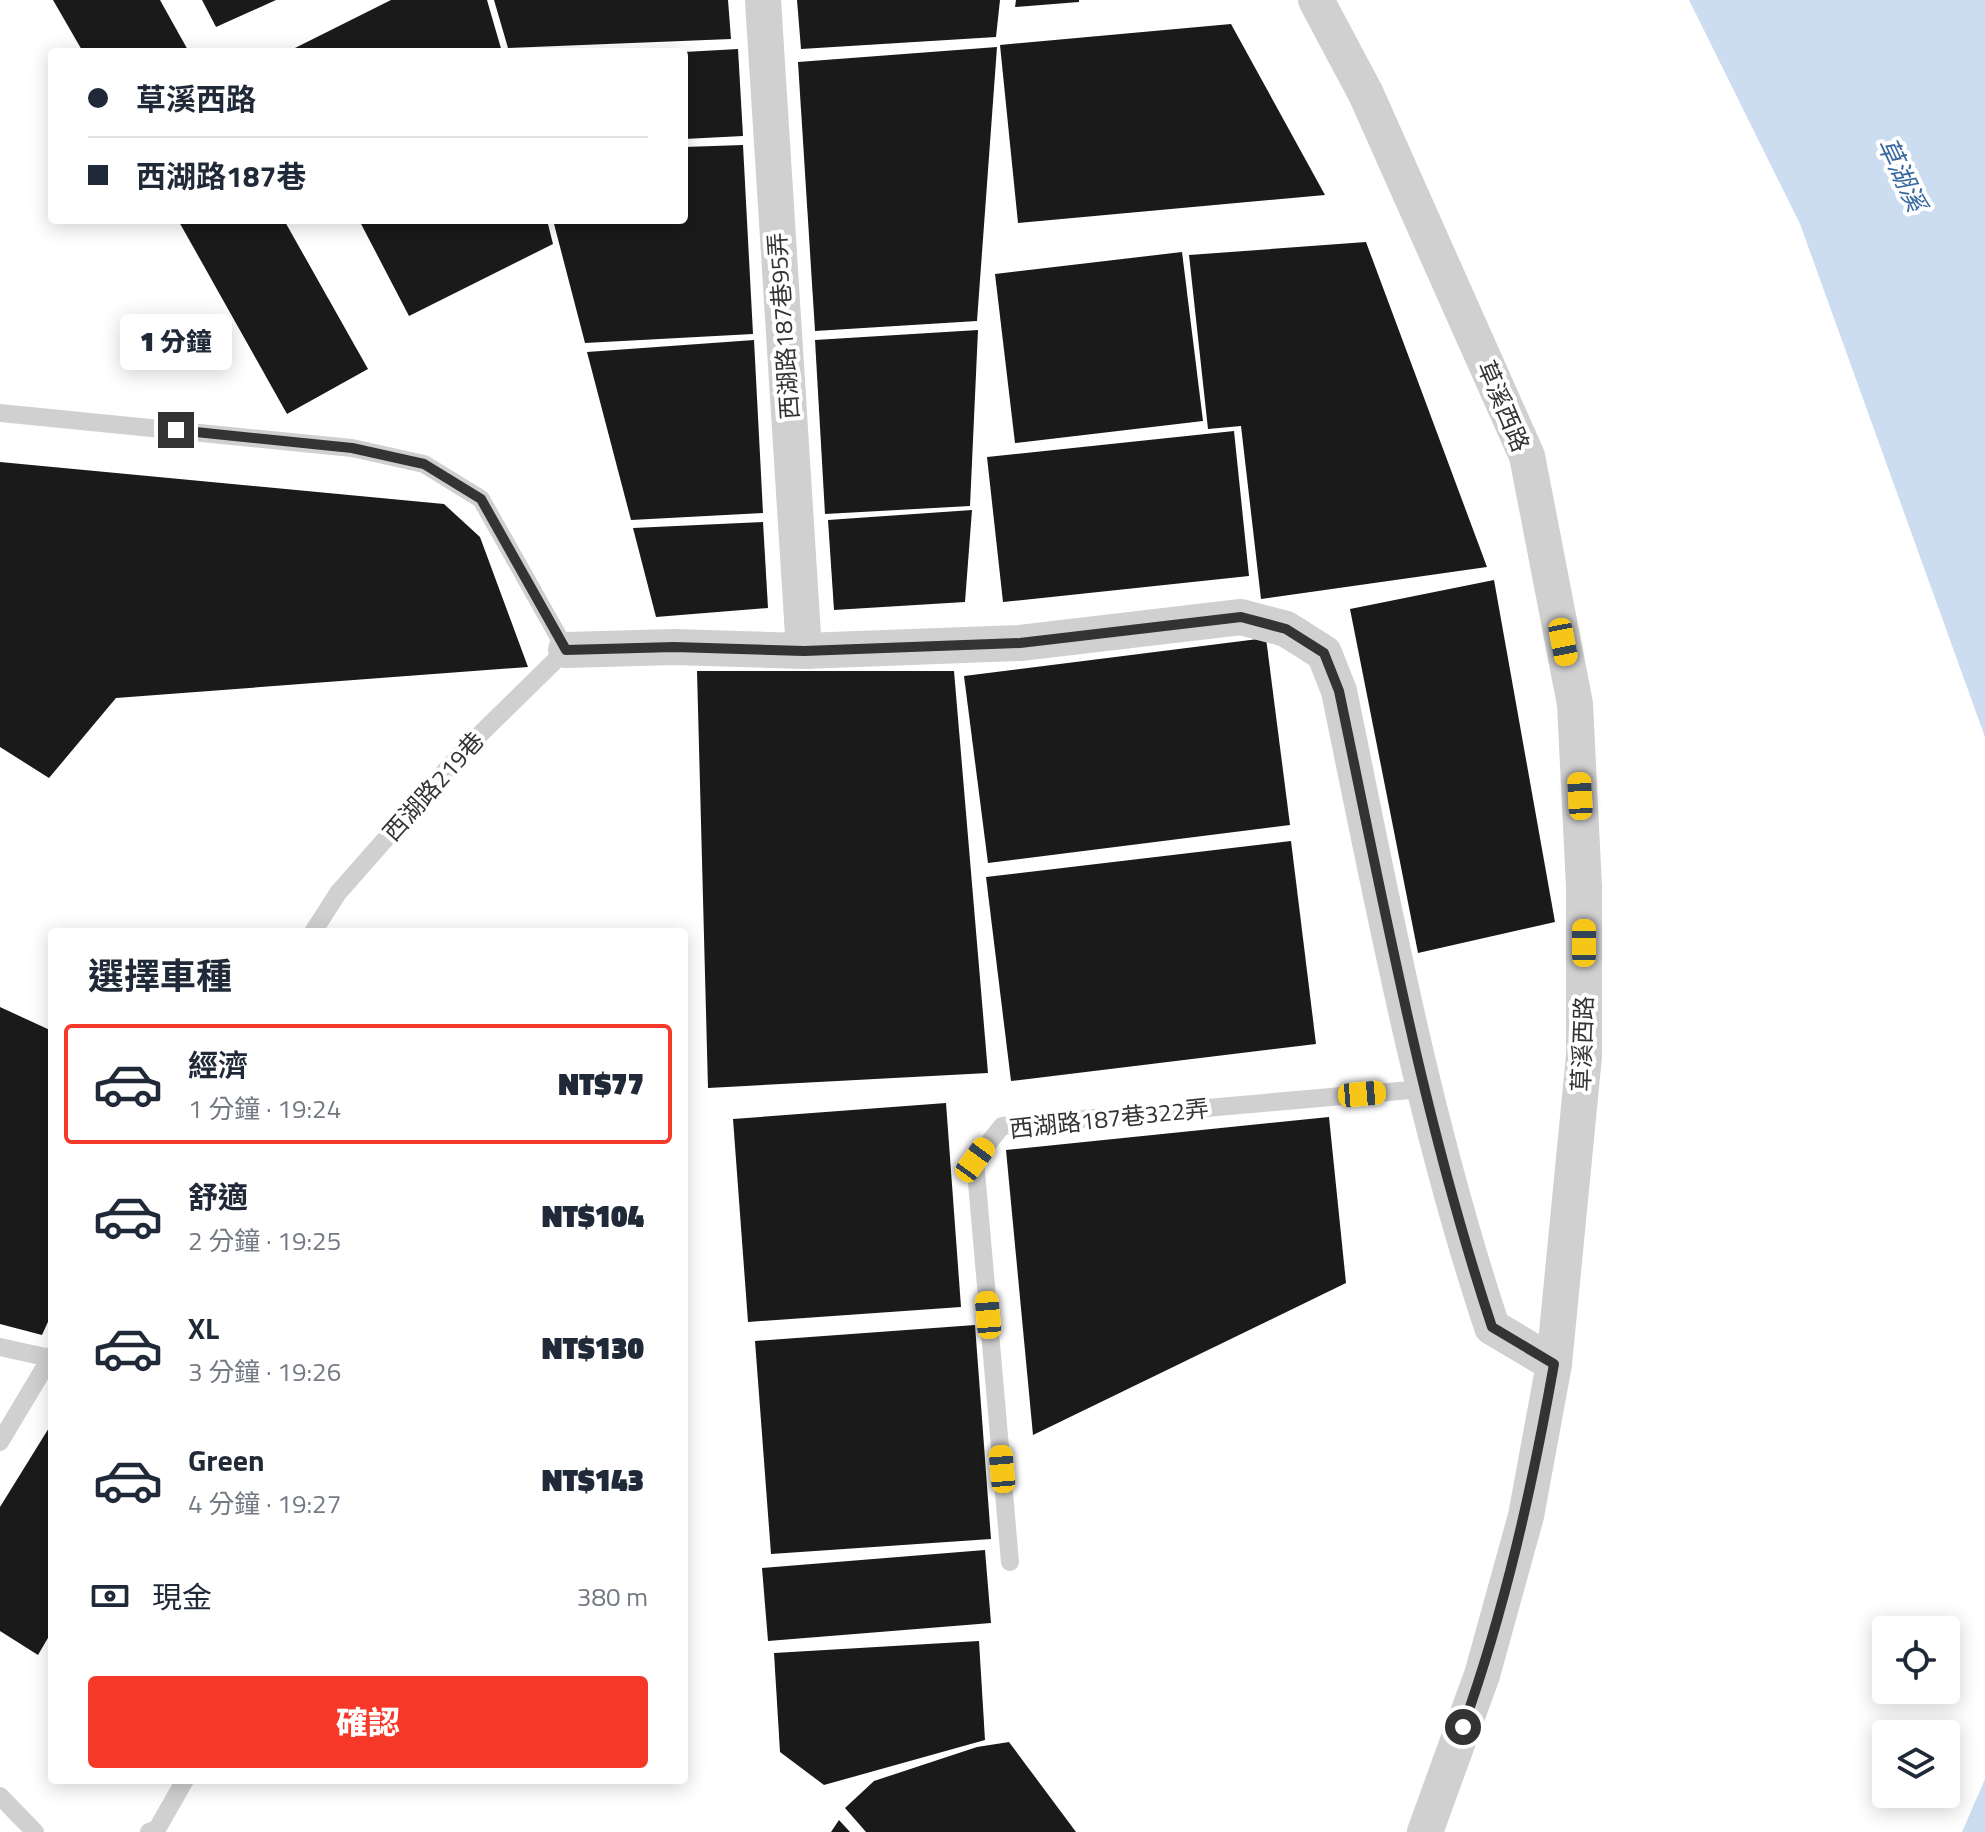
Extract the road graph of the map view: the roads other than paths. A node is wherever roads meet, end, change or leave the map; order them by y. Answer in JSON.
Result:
{"nodes":[{"id":1,"x":763,"y":0,"type":"edge"},
{"id":2,"x":1316,"y":0,"type":"edge"},
{"id":3,"x":0,"y":413,"type":"edge"},
{"id":4,"x":566,"y":650,"type":"junction"},
{"id":5,"x":804,"y":651,"type":"junction"},
{"id":6,"x":316,"y":928,"type":"edge"},
{"id":7,"x":1422,"y":1089,"type":"junction"},
{"id":8,"x":0,"y":1347,"type":"edge"},
{"id":9,"x":48,"y":1355,"type":"edge"},
{"id":10,"x":48,"y":1361,"type":"edge"},
{"id":11,"x":1554,"y":1364,"type":"junction"},
{"id":12,"x":0,"y":1442,"type":"edge"},
{"id":13,"x":1010,"y":1562,"type":"dead end"},
{"id":14,"x":183,"y":1784,"type":"edge"},
{"id":15,"x":0,"y":1796,"type":"edge"},
{"id":16,"x":35,"y":1832,"type":"edge"},
{"id":17,"x":149,"y":1832,"type":"edge"},
{"id":18,"x":1425,"y":1832,"type":"edge"}],
"edges":[{"from":1,"to":5,"type":"street","name":"西湖路187巷95弄"},
{"from":2,"to":11,"type":"street","name":"草溪西路"},
{"from":3,"to":4,"type":"lane"},
{"from":4,"to":5,"type":"street"},
{"from":4,"to":6,"type":"lane","name":"西湖路219巷"},
{"from":5,"to":7,"type":"street"},
{"from":7,"to":11,"type":"street"},
{"from":7,"to":13,"type":"lane","name":"西湖路187巷322弄"},
{"from":8,"to":9,"type":"lane"},
{"from":10,"to":12,"type":"lane"},
{"from":11,"to":18,"type":"street","name":"草溪西路"},
{"from":14,"to":17,"type":"lane"},
{"from":15,"to":16,"type":"lane"}]}
